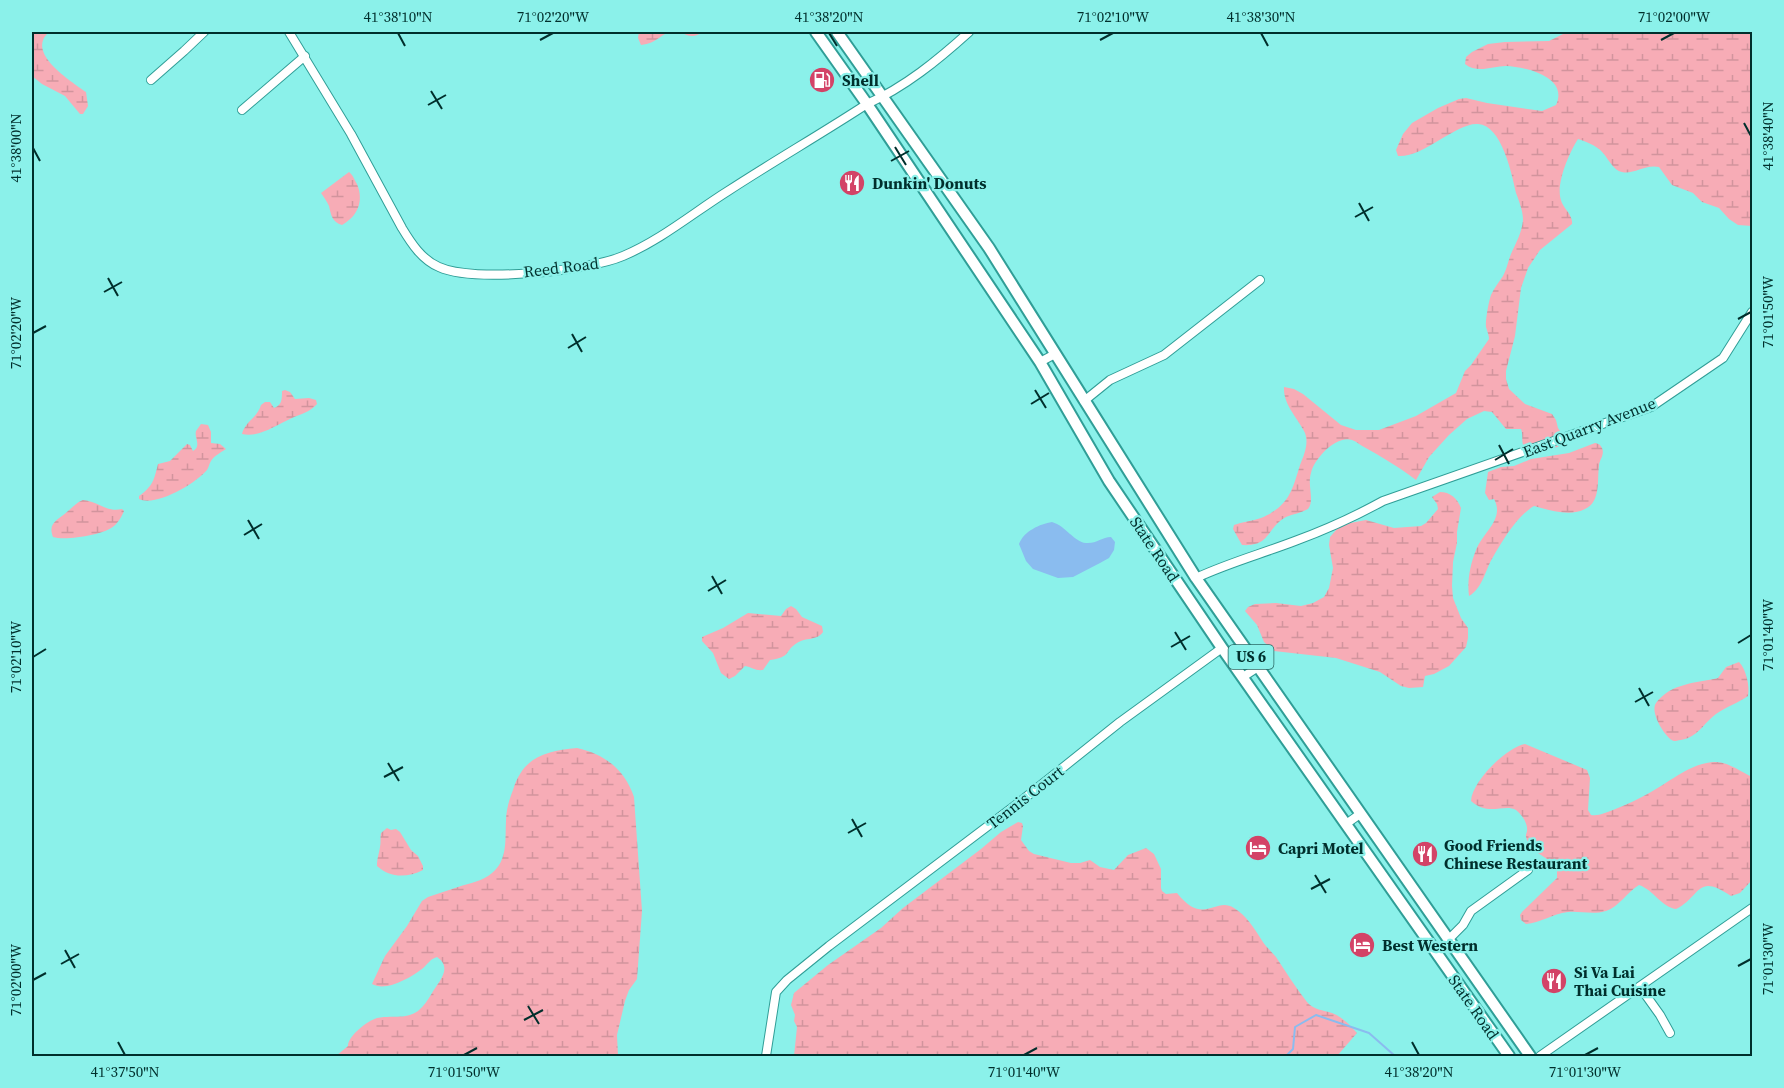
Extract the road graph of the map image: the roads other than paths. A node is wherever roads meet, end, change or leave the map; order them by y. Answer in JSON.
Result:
{"nodes":[{"id":1,"x":204,"y":32,"type":"edge"},
{"id":2,"x":289,"y":32,"type":"edge"},
{"id":3,"x":816,"y":32,"type":"edge"},
{"id":4,"x":837,"y":32,"type":"edge"},
{"id":5,"x":969,"y":32,"type":"edge"},
{"id":6,"x":304,"y":56,"type":"junction"},
{"id":7,"x":151,"y":80,"type":"dead end"},
{"id":8,"x":883,"y":97,"type":"junction"},
{"id":9,"x":867,"y":104,"type":"junction"},
{"id":10,"x":242,"y":110,"type":"dead end"},
{"id":11,"x":1260,"y":280,"type":"dead end"},
{"id":12,"x":1752,"y":312,"type":"edge"},
{"id":13,"x":1055,"y":354,"type":"junction"},
{"id":14,"x":1040,"y":362,"type":"junction"},
{"id":15,"x":1084,"y":401,"type":"junction"},
{"id":16,"x":1196,"y":578,"type":"junction"},
{"id":17,"x":1222,"y":648,"type":"junction"},
{"id":18,"x":1258,"y":667,"type":"junction"},
{"id":19,"x":1243,"y":677,"type":"junction"},
{"id":20,"x":1360,"y":814,"type":"junction"},
{"id":21,"x":1346,"y":824,"type":"junction"},
{"id":22,"x":1528,"y":870,"type":"dead end"},
{"id":23,"x":1752,"y":908,"type":"edge"},
{"id":24,"x":1449,"y":939,"type":"junction"},
{"id":25,"x":1640,"y":987,"type":"junction"},
{"id":26,"x":1670,"y":1033,"type":"dead end"},
{"id":27,"x":766,"y":1056,"type":"edge"},
{"id":28,"x":1509,"y":1056,"type":"edge"},
{"id":29,"x":1530,"y":1056,"type":"edge"},
{"id":30,"x":1540,"y":1056,"type":"edge"}],
"edges":[{"from":1,"to":7,"type":"street"},
{"from":2,"to":6,"type":"street","name":"Reed Road"},
{"from":3,"to":9,"type":"main road","name":"State Road","number":"US 6"},
{"from":4,"to":8,"type":"main road","name":"State Road","number":"US 6"},
{"from":5,"to":8,"type":"street","name":"Reed Road"},
{"from":6,"to":9,"type":"street","name":"Reed Road"},
{"from":6,"to":10,"type":"street"},
{"from":8,"to":9,"type":"street","name":"Reed Road"},
{"from":8,"to":13,"type":"main road","name":"State Road","number":"US 6"},
{"from":9,"to":14,"type":"main road","name":"State Road","number":"US 6"},
{"from":11,"to":15,"type":"street"},
{"from":12,"to":16,"type":"street","name":"East Quarry Avenue"},
{"from":13,"to":14,"type":"street"},
{"from":13,"to":15,"type":"main road","name":"State Road","number":"US 6"},
{"from":14,"to":17,"type":"main road","name":"State Road","number":"US 6"},
{"from":15,"to":16,"type":"main road","name":"State Road","number":"US 6"},
{"from":16,"to":18,"type":"main road","name":"State Road","number":"US 6"},
{"from":17,"to":19,"type":"main road","name":"State Road","number":"US 6"},
{"from":17,"to":27,"type":"street","name":"Tennis Court"},
{"from":18,"to":19,"type":"street"},
{"from":18,"to":20,"type":"main road","name":"State Road","number":"US 6"},
{"from":19,"to":21,"type":"main road","name":"State Road","number":"US 6"},
{"from":20,"to":21,"type":"street"},
{"from":20,"to":24,"type":"main road","name":"State Road","number":"US 6"},
{"from":21,"to":28,"type":"main road","name":"State Road","number":"US 6"},
{"from":22,"to":24,"type":"street"},
{"from":23,"to":25,"type":"street"},
{"from":24,"to":29,"type":"main road","name":"State Road","number":"US 6"},
{"from":25,"to":26,"type":"street"},
{"from":25,"to":30,"type":"street"}]}
